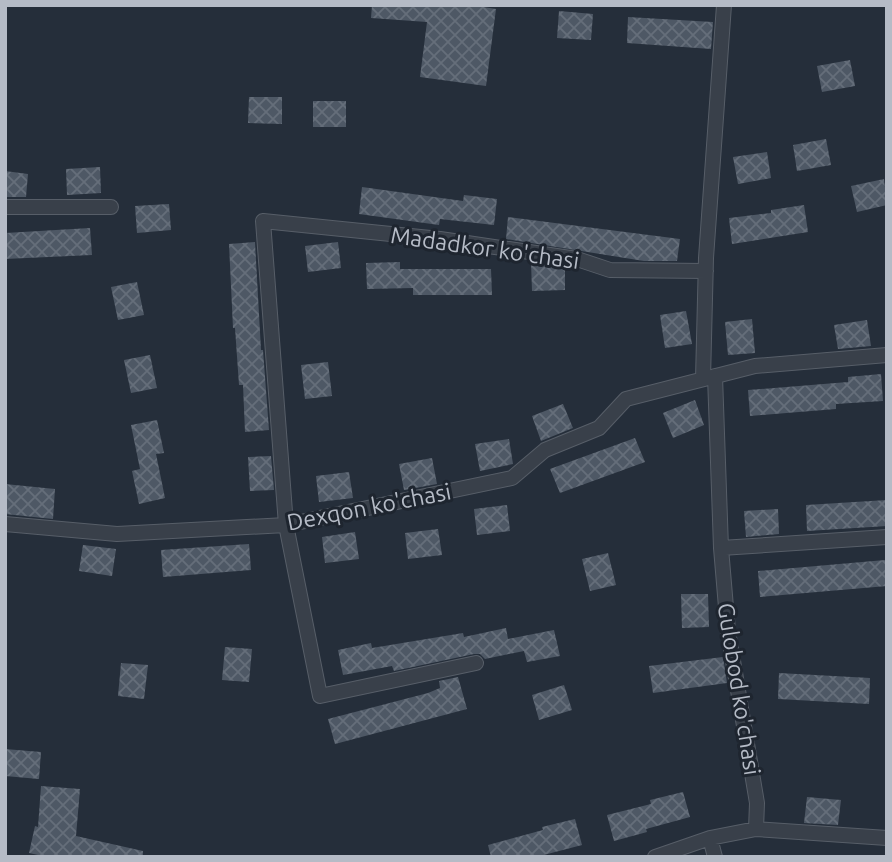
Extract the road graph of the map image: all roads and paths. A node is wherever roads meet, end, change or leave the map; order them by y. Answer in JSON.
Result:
{"nodes":[{"id":1,"x":724,"y":5,"type":"edge"},
{"id":2,"x":5,"y":207,"type":"edge"},
{"id":3,"x":111,"y":207,"type":"dead end"},
{"id":4,"x":706,"y":271,"type":"junction"},
{"id":5,"x":887,"y":355,"type":"edge"},
{"id":6,"x":709,"y":377,"type":"junction"},
{"id":7,"x":5,"y":524,"type":"edge"},
{"id":8,"x":286,"y":524,"type":"junction"},
{"id":9,"x":887,"y":537,"type":"edge"},
{"id":10,"x":721,"y":548,"type":"junction"},
{"id":11,"x":476,"y":663,"type":"dead end"},
{"id":12,"x":756,"y":829,"type":"junction"},
{"id":13,"x":710,"y":838,"type":"junction"},
{"id":14,"x":887,"y":838,"type":"edge"},
{"id":15,"x":655,"y":857,"type":"edge"},
{"id":16,"x":715,"y":857,"type":"edge"}],
"edges":[{"from":1,"to":4,"type":"street"},
{"from":2,"to":3,"type":"street"},
{"from":4,"to":6,"type":"street"},
{"from":4,"to":8,"type":"street","name":"Madadkor ko'chasi"},
{"from":5,"to":6,"type":"street"},
{"from":6,"to":8,"type":"street","name":"Dexqon ko'chasi"},
{"from":6,"to":10,"type":"street","name":"Gulobod ko'chasi"},
{"from":7,"to":8,"type":"street","name":"Dexqon ko'chasi"},
{"from":8,"to":11,"type":"street"},
{"from":9,"to":10,"type":"street"},
{"from":10,"to":12,"type":"street","name":"Gulobod ko'chasi"},
{"from":12,"to":13,"type":"street"},
{"from":12,"to":14,"type":"street"},
{"from":13,"to":15,"type":"street"},
{"from":13,"to":16,"type":"street"}]}
